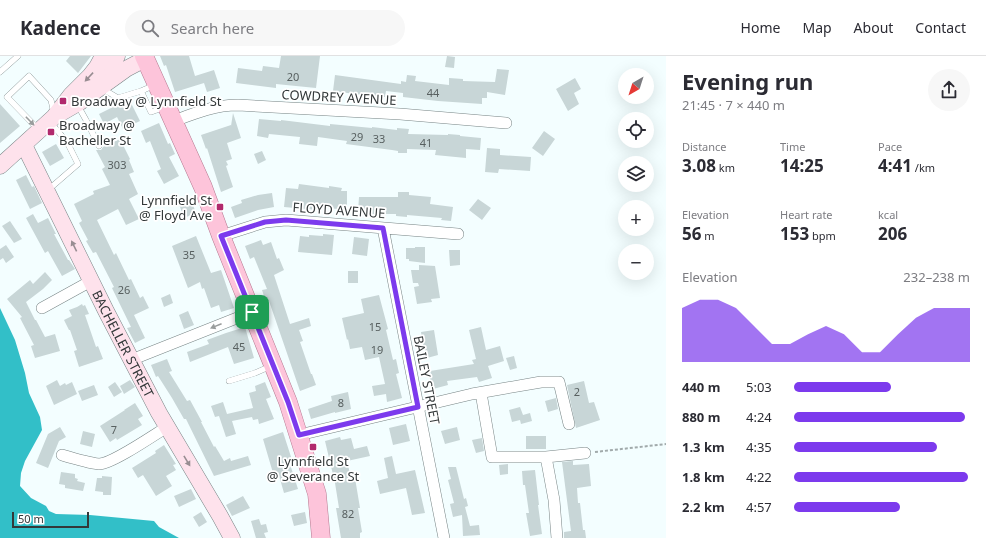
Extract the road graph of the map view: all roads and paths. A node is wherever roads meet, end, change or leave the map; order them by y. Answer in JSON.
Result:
{"nodes":[{"id":1,"x":18,"y":56,"type":"edge"},
{"id":2,"x":103,"y":56,"type":"edge"},
{"id":3,"x":117,"y":56,"type":"edge"},
{"id":4,"x":145,"y":58,"type":"edge"},
{"id":5,"x":0,"y":72,"type":"edge"},
{"id":6,"x":101,"y":87,"type":"junction"},
{"id":7,"x":149,"y":88,"type":"junction"},
{"id":8,"x":76,"y":101,"type":"junction"},
{"id":9,"x":164,"y":113,"type":"junction"},
{"id":10,"x":48,"y":123,"type":"junction"},
{"id":11,"x":506,"y":123,"type":"dead end"},
{"id":12,"x":24,"y":145,"type":"junction"},
{"id":13,"x":99,"y":146,"type":"dead end"},
{"id":14,"x":0,"y":166,"type":"edge"},
{"id":15,"x":47,"y":191,"type":"junction"},
{"id":16,"x":383,"y":228,"type":"junction"},
{"id":17,"x":458,"y":234,"type":"dead end"},
{"id":18,"x":221,"y":236,"type":"junction"},
{"id":19,"x":91,"y":281,"type":"junction"},
{"id":20,"x":42,"y":308,"type":"dead end"},
{"id":21,"x":252,"y":312,"type":"junction"},
{"id":22,"x":131,"y":360,"type":"junction"},
{"id":23,"x":274,"y":365,"type":"junction"},
{"id":24,"x":229,"y":381,"type":"dead end"},
{"id":25,"x":480,"y":393,"type":"junction"},
{"id":26,"x":418,"y":407,"type":"junction"},
{"id":27,"x":569,"y":424,"type":"dead end"},
{"id":28,"x":167,"y":427,"type":"junction"},
{"id":29,"x":299,"y":435,"type":"junction"},
{"id":30,"x":666,"y":444,"type":"edge"},
{"id":31,"x":585,"y":453,"type":"joint"},
{"id":32,"x":62,"y":455,"type":"dead end"},
{"id":33,"x":546,"y":458,"type":"junction"},
{"id":34,"x":232,"y":538,"type":"edge"},
{"id":35,"x":321,"y":538,"type":"edge"},
{"id":36,"x":444,"y":538,"type":"edge"},
{"id":37,"x":557,"y":538,"type":"edge"}],
"edges":[{"from":1,"to":5,"type":"lane"},
{"from":2,"to":8,"type":"street","one_way":true},
{"from":3,"to":8,"type":"street"},
{"from":4,"to":6,"type":"street"},
{"from":4,"to":7,"type":"main road"},
{"from":6,"to":7,"type":"lane"},
{"from":6,"to":8,"type":"street"},
{"from":7,"to":9,"type":"main road"},
{"from":8,"to":10,"type":"street"},
{"from":8,"to":13,"type":"lane"},
{"from":9,"to":11,"type":"street","name":"COWDREY AVENUE"},
{"from":9,"to":18,"type":"main road"},
{"from":10,"to":10,"type":"lane","one_way":true},
{"from":10,"to":12,"type":"street"},
{"from":10,"to":15,"type":"lane"},
{"from":12,"to":14,"type":"street"},
{"from":12,"to":15,"type":"street","name":"BACHELLER STREET"},
{"from":19,"to":15,"type":"street","name":"BACHELLER STREET","one_way":true},
{"from":16,"to":17,"type":"street","name":"FLOYD AVENUE"},
{"from":16,"to":18,"type":"street","name":"FLOYD AVENUE"},
{"from":16,"to":26,"type":"street","name":"BAILEY STREET"},
{"from":18,"to":21,"type":"main road"},
{"from":19,"to":20,"type":"street"},
{"from":19,"to":22,"type":"street","name":"BACHELLER STREET"},
{"from":21,"to":22,"type":"street","one_way":true},
{"from":21,"to":23,"type":"main road"},
{"from":22,"to":28,"type":"street","name":"BACHELLER STREET"},
{"from":23,"to":24,"type":"lane"},
{"from":23,"to":29,"type":"main road"},
{"from":25,"to":26,"type":"street"},
{"from":25,"to":27,"type":"street"},
{"from":25,"to":33,"type":"street"},
{"from":26,"to":29,"type":"street"},
{"from":26,"to":36,"type":"street","name":"BAILEY STREET"},
{"from":28,"to":32,"type":"street"},
{"from":28,"to":34,"type":"street","name":"BACHELLER STREET","one_way":true},
{"from":29,"to":35,"type":"main road"},
{"from":30,"to":31,"type":"path"},
{"from":31,"to":33,"type":"street"},
{"from":33,"to":37,"type":"street"}]}
